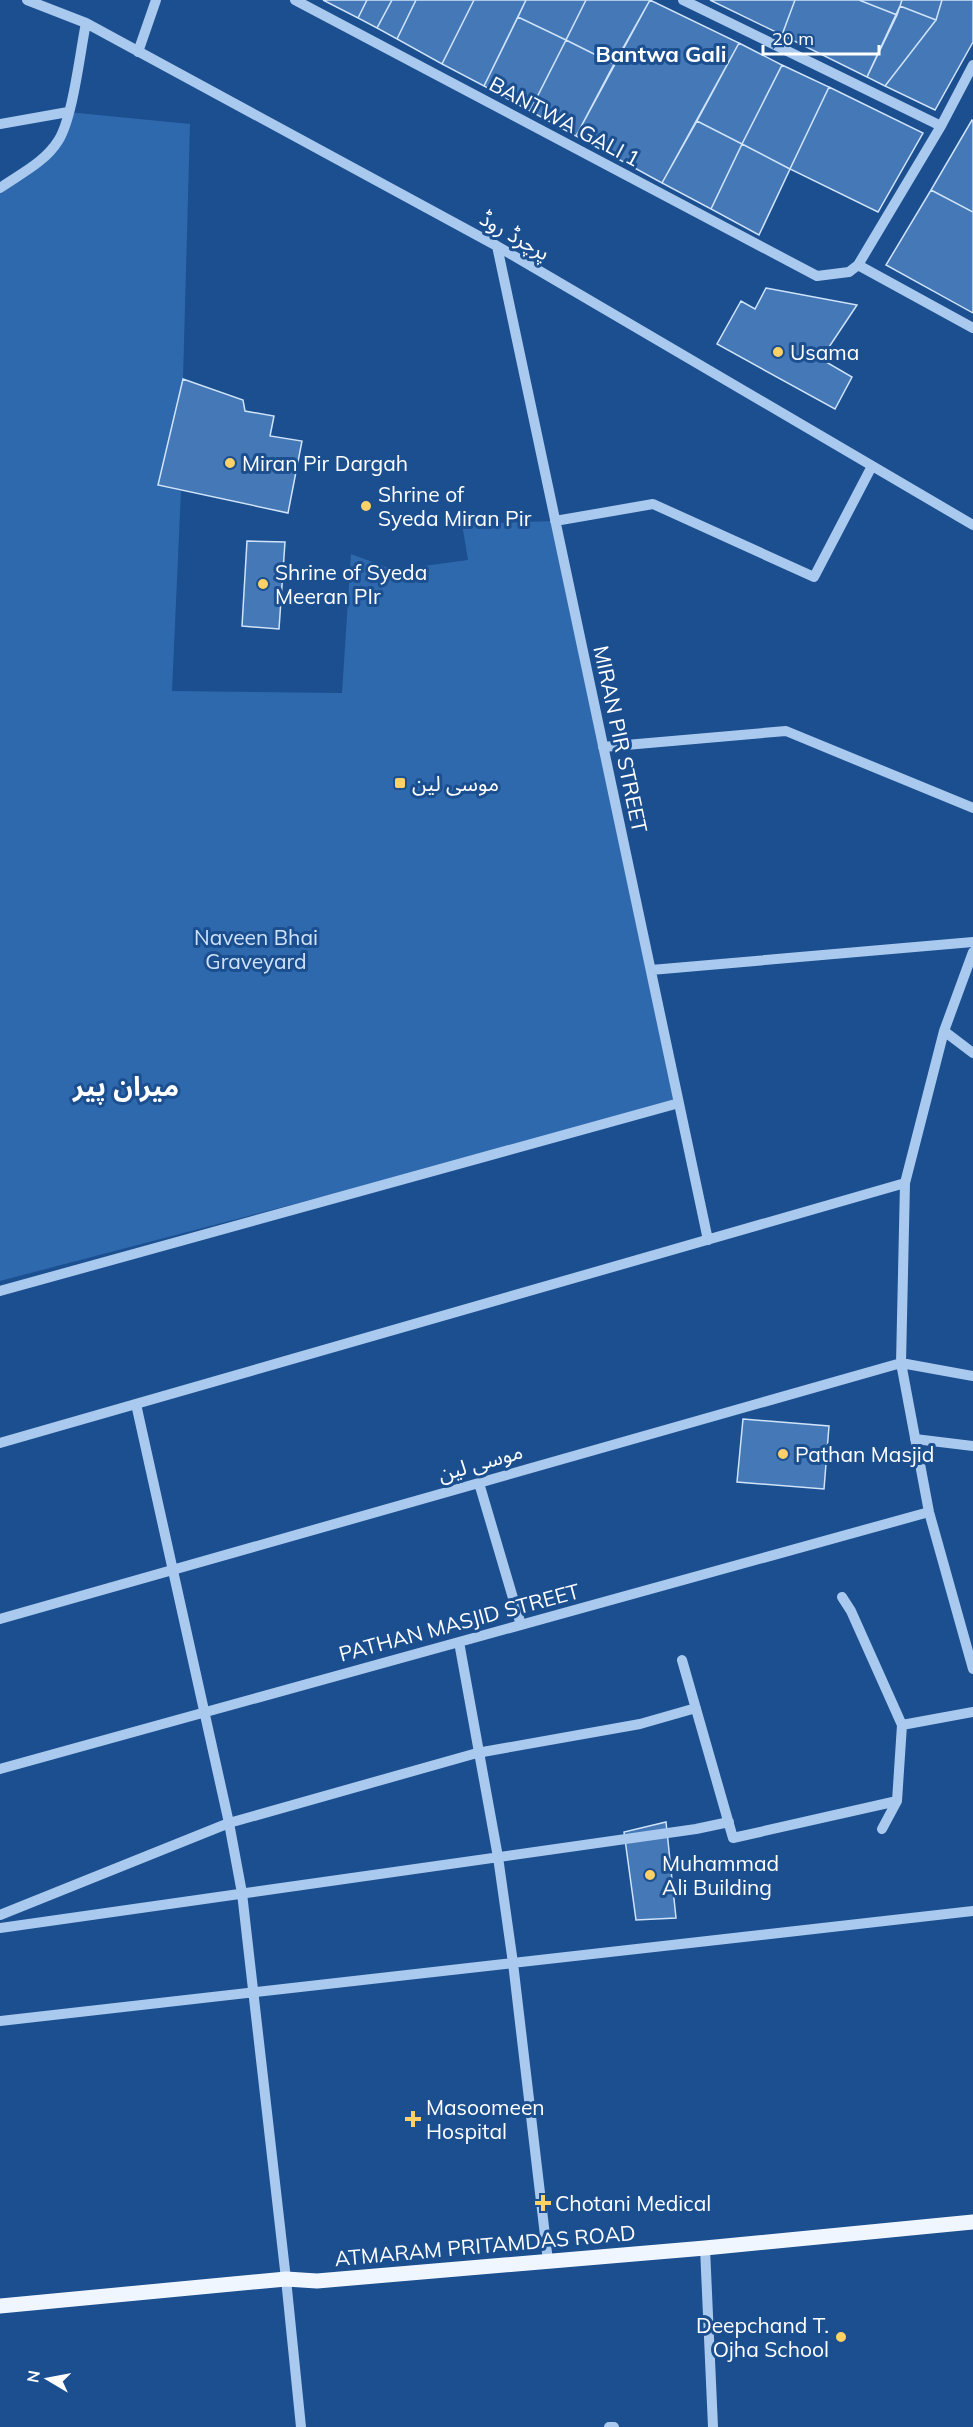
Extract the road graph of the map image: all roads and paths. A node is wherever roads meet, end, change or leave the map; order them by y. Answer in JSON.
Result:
{"nodes":[{"id":1,"x":27,"y":0,"type":"edge"},
{"id":2,"x":156,"y":0,"type":"edge"},
{"id":3,"x":295,"y":0,"type":"edge"},
{"id":4,"x":683,"y":0,"type":"edge"},
{"id":5,"x":86,"y":23,"type":"junction"},
{"id":6,"x":138,"y":52,"type":"junction"},
{"id":7,"x":973,"y":65,"type":"edge"},
{"id":8,"x":69,"y":112,"type":"junction"},
{"id":9,"x":0,"y":124,"type":"edge"},
{"id":10,"x":941,"y":126,"type":"junction"},
{"id":11,"x":0,"y":188,"type":"edge"},
{"id":12,"x":497,"y":246,"type":"junction"},
{"id":13,"x":858,"y":265,"type":"junction"},
{"id":14,"x":973,"y":328,"type":"edge"},
{"id":15,"x":872,"y":466,"type":"junction"},
{"id":16,"x":555,"y":521,"type":"junction"},
{"id":17,"x":973,"y":525,"type":"edge"},
{"id":18,"x":603,"y":747,"type":"junction"},
{"id":19,"x":973,"y":808,"type":"edge"},
{"id":20,"x":973,"y":942,"type":"edge"},
{"id":21,"x":973,"y":952,"type":"edge"},
{"id":22,"x":651,"y":970,"type":"junction"},
{"id":23,"x":944,"y":1031,"type":"junction"},
{"id":24,"x":973,"y":1053,"type":"edge"},
{"id":25,"x":679,"y":1103,"type":"junction"},
{"id":26,"x":905,"y":1183,"type":"junction"},
{"id":27,"x":708,"y":1240,"type":"junction"},
{"id":28,"x":0,"y":1291,"type":"edge"},
{"id":29,"x":900,"y":1362,"type":"junction"},
{"id":30,"x":973,"y":1376,"type":"edge"},
{"id":31,"x":136,"y":1404,"type":"junction"},
{"id":32,"x":915,"y":1439,"type":"junction"},
{"id":33,"x":0,"y":1443,"type":"edge"},
{"id":34,"x":973,"y":1446,"type":"edge"},
{"id":35,"x":479,"y":1483,"type":"junction"},
{"id":36,"x":929,"y":1512,"type":"junction"},
{"id":37,"x":174,"y":1569,"type":"junction"},
{"id":38,"x":842,"y":1597,"type":"dead end"},
{"id":39,"x":0,"y":1619,"type":"edge"},
{"id":40,"x":521,"y":1625,"type":"junction"},
{"id":41,"x":459,"y":1642,"type":"junction"},
{"id":42,"x":682,"y":1660,"type":"dead end"},
{"id":43,"x":972,"y":1664,"type":"edge"},
{"id":44,"x":696,"y":1708,"type":"junction"},
{"id":45,"x":973,"y":1712,"type":"edge"},
{"id":46,"x":204,"y":1713,"type":"junction"},
{"id":47,"x":902,"y":1725,"type":"junction"},
{"id":48,"x":477,"y":1753,"type":"junction"},
{"id":49,"x":0,"y":1769,"type":"edge"},
{"id":50,"x":897,"y":1801,"type":"junction"},
{"id":51,"x":729,"y":1822,"type":"junction"},
{"id":52,"x":229,"y":1823,"type":"junction"},
{"id":53,"x":882,"y":1829,"type":"dead end"},
{"id":54,"x":498,"y":1857,"type":"junction"},
{"id":55,"x":242,"y":1893,"type":"junction"},
{"id":56,"x":973,"y":1911,"type":"edge"},
{"id":57,"x":0,"y":1915,"type":"edge"},
{"id":58,"x":0,"y":1928,"type":"edge"},
{"id":59,"x":513,"y":1963,"type":"junction"},
{"id":60,"x":253,"y":1992,"type":"junction"},
{"id":61,"x":0,"y":2021,"type":"edge"},
{"id":62,"x":973,"y":2222,"type":"edge"},
{"id":63,"x":705,"y":2248,"type":"junction"},
{"id":64,"x":548,"y":2261,"type":"junction"},
{"id":65,"x":286,"y":2279,"type":"junction"},
{"id":66,"x":0,"y":2301,"type":"edge"},
{"id":67,"x":0,"y":2306,"type":"edge"},
{"id":68,"x":301,"y":2427,"type":"edge"},
{"id":69,"x":609,"y":2427,"type":"edge"},
{"id":70,"x":614,"y":2427,"type":"edge"},
{"id":71,"x":713,"y":2427,"type":"edge"}],
"edges":[{"from":1,"to":5,"type":"street","name":"پرچرڈ روڈ"},
{"from":2,"to":6,"type":"street"},
{"from":3,"to":13,"type":"street","name":"BANTWA GALI 1"},
{"from":4,"to":10,"type":"street"},
{"from":5,"to":6,"type":"street","name":"پرچرڈ روڈ"},
{"from":5,"to":8,"type":"street"},
{"from":6,"to":12,"type":"street","name":"پرچرڈ روڈ"},
{"from":7,"to":10,"type":"street"},
{"from":8,"to":9,"type":"street"},
{"from":8,"to":11,"type":"street"},
{"from":10,"to":13,"type":"street"},
{"from":12,"to":15,"type":"street","name":"پرچرڈ روڈ"},
{"from":12,"to":16,"type":"street","name":"MIRAN PIR STREET"},
{"from":13,"to":14,"type":"street"},
{"from":15,"to":16,"type":"street"},
{"from":15,"to":17,"type":"street","name":"پرچرڈ روڈ"},
{"from":16,"to":18,"type":"street","name":"MIRAN PIR STREET"},
{"from":18,"to":19,"type":"street"},
{"from":18,"to":22,"type":"street","name":"MIRAN PIR STREET"},
{"from":20,"to":22,"type":"street"},
{"from":21,"to":23,"type":"street"},
{"from":22,"to":25,"type":"street","name":"MIRAN PIR STREET"},
{"from":23,"to":24,"type":"street"},
{"from":23,"to":26,"type":"street"},
{"from":25,"to":27,"type":"street","name":"MIRAN PIR STREET"},
{"from":25,"to":28,"type":"street"},
{"from":26,"to":27,"type":"street"},
{"from":26,"to":29,"type":"street"},
{"from":27,"to":31,"type":"street"},
{"from":29,"to":30,"type":"street","name":"موسی لین"},
{"from":29,"to":32,"type":"street"},
{"from":29,"to":35,"type":"street","name":"موسی لین"},
{"from":31,"to":33,"type":"street"},
{"from":31,"to":37,"type":"street"},
{"from":32,"to":34,"type":"street"},
{"from":32,"to":36,"type":"street"},
{"from":35,"to":37,"type":"street","name":"موسی لین"},
{"from":35,"to":40,"type":"street"},
{"from":36,"to":40,"type":"street","name":"PATHAN MASJID STREET"},
{"from":36,"to":43,"type":"street"},
{"from":37,"to":39,"type":"street","name":"موسی لین"},
{"from":37,"to":46,"type":"street"},
{"from":38,"to":47,"type":"street"},
{"from":40,"to":41,"type":"street","name":"PATHAN MASJID STREET"},
{"from":41,"to":46,"type":"street","name":"PATHAN MASJID STREET"},
{"from":41,"to":48,"type":"street"},
{"from":42,"to":44,"type":"street"},
{"from":44,"to":48,"type":"street"},
{"from":44,"to":51,"type":"street"},
{"from":45,"to":47,"type":"street"},
{"from":46,"to":49,"type":"street","name":"PATHAN MASJID STREET"},
{"from":46,"to":52,"type":"street"},
{"from":47,"to":50,"type":"street"},
{"from":48,"to":52,"type":"street"},
{"from":48,"to":54,"type":"street"},
{"from":50,"to":51,"type":"street"},
{"from":50,"to":53,"type":"street"},
{"from":51,"to":54,"type":"street"},
{"from":52,"to":55,"type":"street"},
{"from":52,"to":57,"type":"street"},
{"from":54,"to":55,"type":"street"},
{"from":54,"to":59,"type":"street"},
{"from":55,"to":58,"type":"street"},
{"from":55,"to":60,"type":"street"},
{"from":56,"to":59,"type":"street"},
{"from":59,"to":60,"type":"street"},
{"from":59,"to":64,"type":"street"},
{"from":60,"to":61,"type":"street"},
{"from":60,"to":65,"type":"street"},
{"from":62,"to":63,"type":"main road","name":"ATMARAM PRITAMDAS ROAD"},
{"from":63,"to":64,"type":"main road","name":"ATMARAM PRITAMDAS ROAD"},
{"from":63,"to":71,"type":"street"},
{"from":64,"to":65,"type":"main road","name":"ATMARAM PRITAMDAS ROAD"},
{"from":65,"to":67,"type":"main road","name":"ATMARAM PRITAMDAS ROAD"},
{"from":65,"to":68,"type":"street"},
{"from":66,"to":67,"type":"street"},
{"from":69,"to":70,"type":"street"}]}
